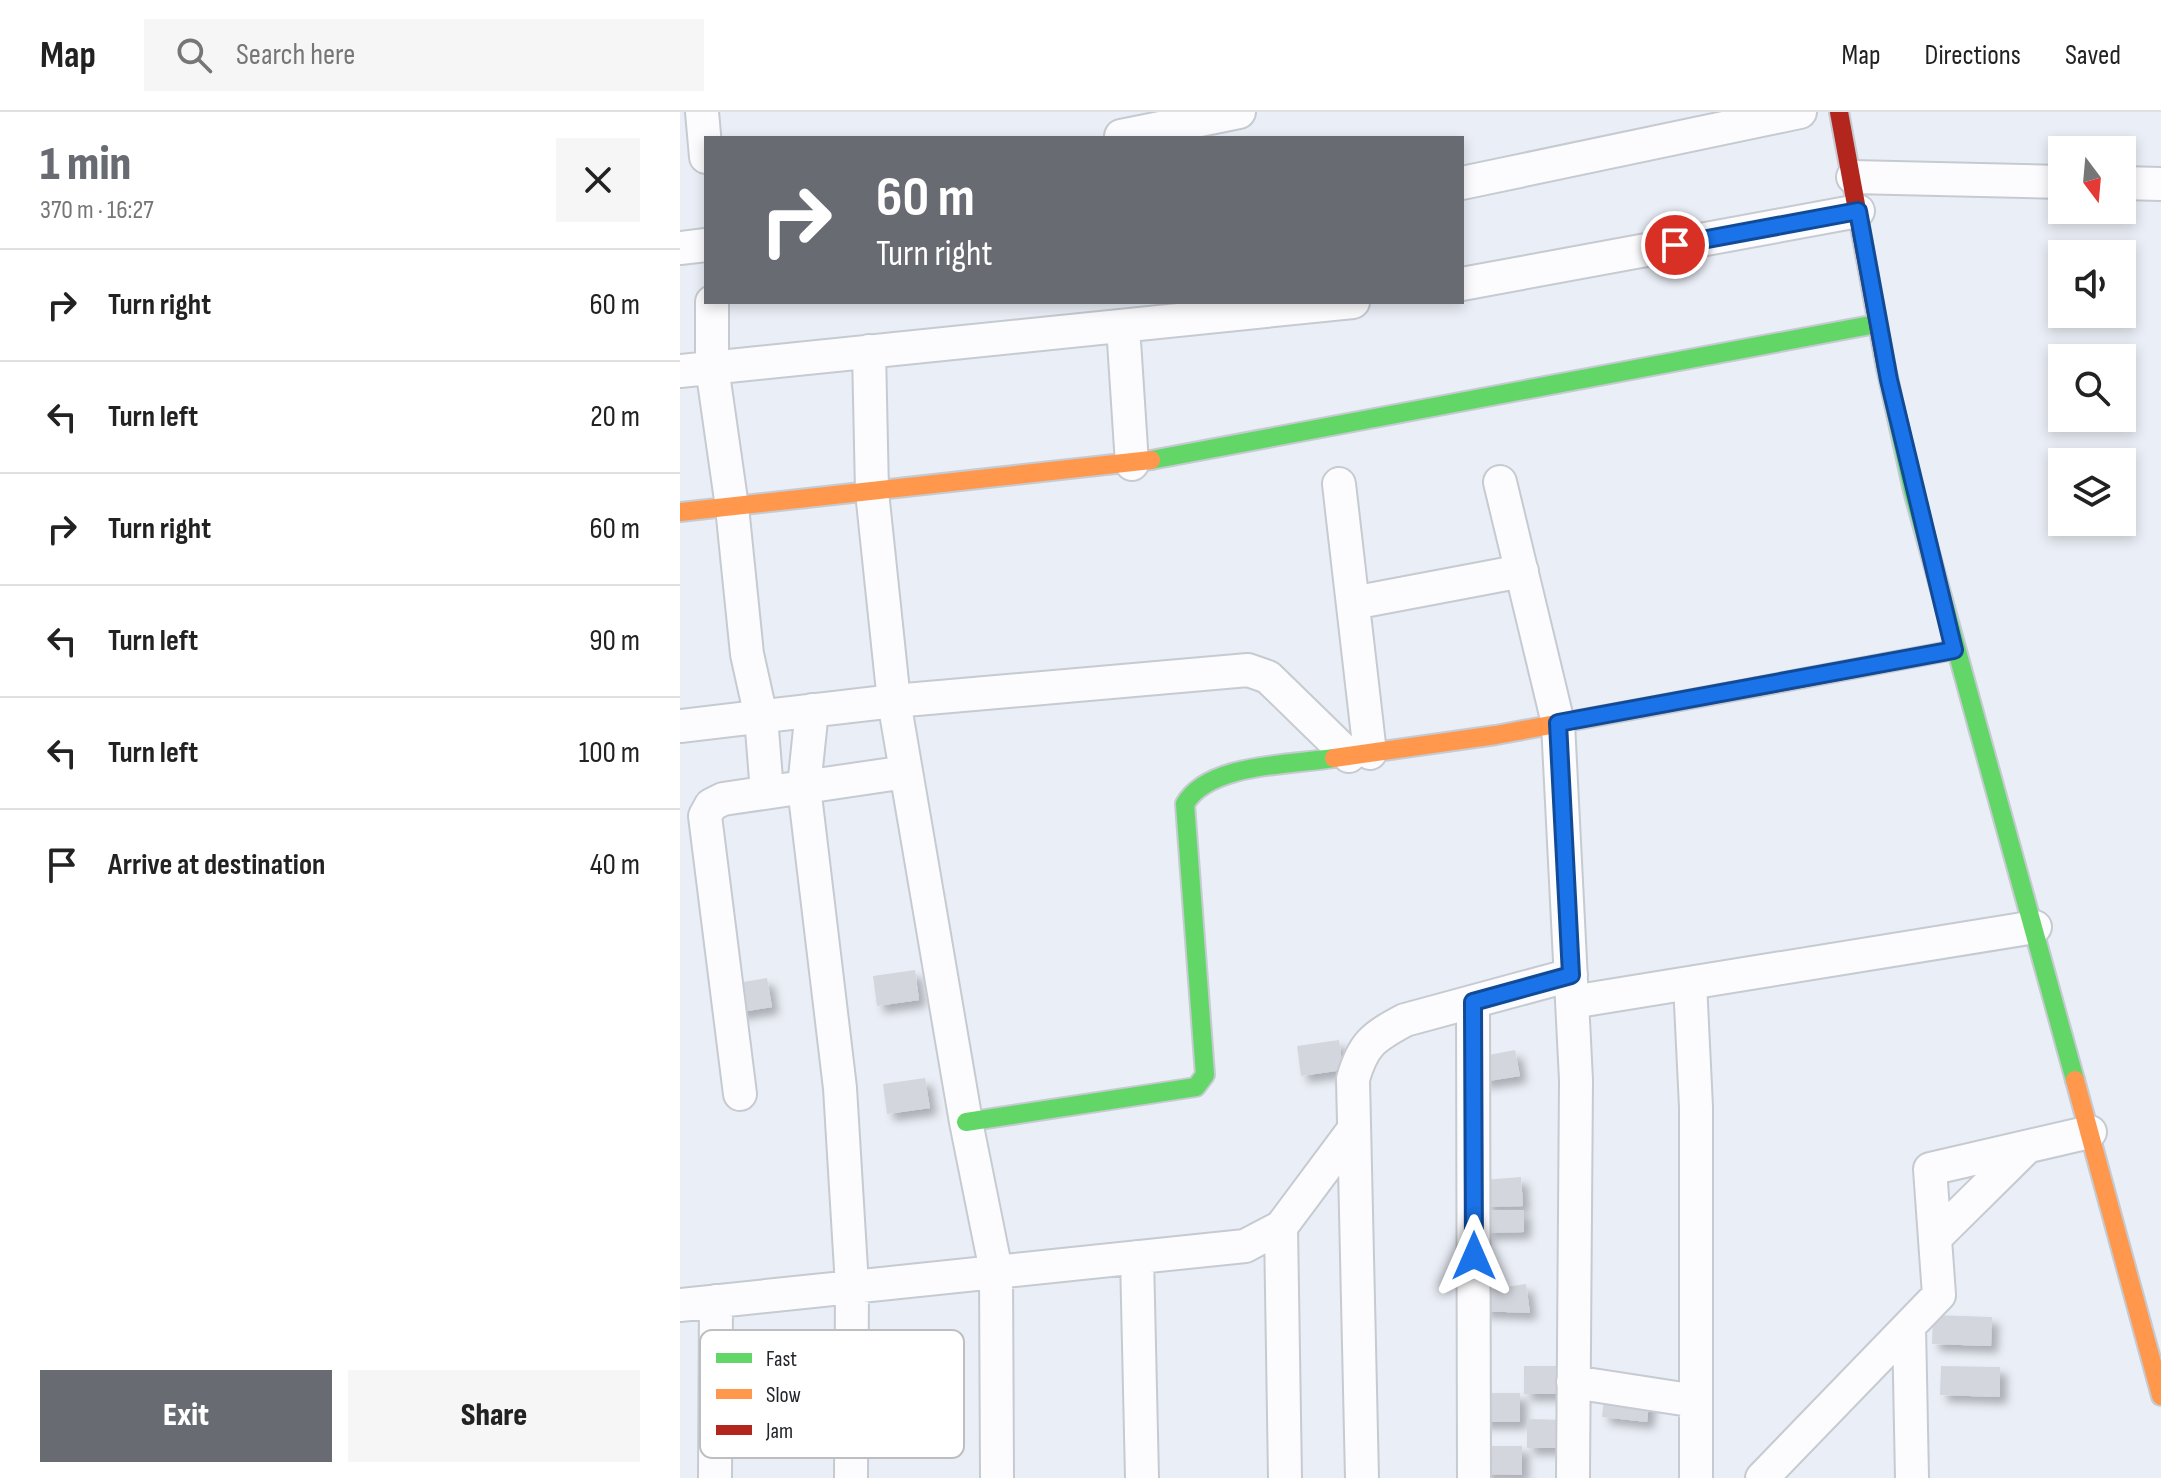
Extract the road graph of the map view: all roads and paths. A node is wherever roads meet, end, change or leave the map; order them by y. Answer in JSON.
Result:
{"nodes":[{"id":1,"x":702,"y":112,"type":"edge"},
{"id":2,"x":1239,"y":112,"type":"edge"},
{"id":3,"x":1800,"y":112,"type":"edge"},
{"id":4,"x":1839,"y":112,"type":"edge"},
{"id":5,"x":704,"y":136,"type":"edge"},
{"id":6,"x":1121,"y":136,"type":"edge"},
{"id":7,"x":1853,"y":177,"type":"junction"},
{"id":8,"x":2048,"y":182,"type":"edge"},
{"id":9,"x":1464,"y":183,"type":"edge"},
{"id":10,"x":2136,"y":183,"type":"edge"},
{"id":11,"x":2161,"y":184,"type":"edge"},
{"id":12,"x":1858,"y":211,"type":"junction"},
{"id":13,"x":704,"y":245,"type":"edge"},
{"id":14,"x":680,"y":248,"type":"edge"},
{"id":15,"x":1464,"y":284,"type":"edge"},
{"id":16,"x":712,"y":304,"type":"edge"},
{"id":17,"x":1334,"y":304,"type":"edge"},
{"id":18,"x":1876,"y":324,"type":"junction"},
{"id":19,"x":1123,"y":326,"type":"junction"},
{"id":20,"x":869,"y":351,"type":"junction"},
{"id":21,"x":712,"y":367,"type":"junction"},
{"id":22,"x":680,"y":371,"type":"edge"},
{"id":23,"x":1132,"y":464,"type":"junction"},
{"id":24,"x":1500,"y":482,"type":"dead end"},
{"id":25,"x":1339,"y":484,"type":"dead end"},
{"id":26,"x":872,"y":492,"type":"junction"},
{"id":27,"x":732,"y":507,"type":"junction"},
{"id":28,"x":680,"y":512,"type":"edge"},
{"id":29,"x":1522,"y":571,"type":"junction"},
{"id":30,"x":1353,"y":603,"type":"junction"},
{"id":31,"x":1954,"y":650,"type":"junction"},
{"id":32,"x":894,"y":701,"type":"junction"},
{"id":33,"x":812,"y":710,"type":"junction"},
{"id":34,"x":761,"y":717,"type":"junction"},
{"id":35,"x":1558,"y":723,"type":"junction"},
{"id":36,"x":680,"y":726,"type":"edge"},
{"id":37,"x":1359,"y":755,"type":"junction"},
{"id":38,"x":906,"y":772,"type":"junction"},
{"id":39,"x":804,"y":787,"type":"junction"},
{"id":40,"x":767,"y":792,"type":"junction"},
{"id":41,"x":2035,"y":927,"type":"junction"},
{"id":42,"x":1690,"y":983,"type":"junction"},
{"id":43,"x":1572,"y":989,"type":"junction"},
{"id":44,"x":1473,"y":1002,"type":"junction"},
{"id":45,"x":740,"y":1094,"type":"dead end"},
{"id":46,"x":966,"y":1122,"type":"junction"},
{"id":47,"x":1354,"y":1129,"type":"junction"},
{"id":48,"x":2090,"y":1132,"type":"junction"},
{"id":49,"x":2026,"y":1148,"type":"junction"},
{"id":50,"x":1281,"y":1227,"type":"junction"},
{"id":51,"x":1935,"y":1238,"type":"junction"},
{"id":52,"x":1137,"y":1257,"type":"junction"},
{"id":53,"x":996,"y":1271,"type":"junction"},
{"id":54,"x":852,"y":1286,"type":"junction"},
{"id":55,"x":716,"y":1301,"type":"junction"},
{"id":56,"x":680,"y":1305,"type":"edge"},
{"id":57,"x":1909,"y":1326,"type":"junction"},
{"id":58,"x":716,"y":1330,"type":"edge"},
{"id":59,"x":852,"y":1330,"type":"edge"},
{"id":60,"x":1573,"y":1382,"type":"junction"},
{"id":61,"x":2161,"y":1396,"type":"edge"},
{"id":62,"x":1696,"y":1401,"type":"junction"},
{"id":63,"x":1796,"y":1443,"type":"junction"},
{"id":64,"x":715,"y":1458,"type":"edge"},
{"id":65,"x":851,"y":1458,"type":"edge"},
{"id":66,"x":715,"y":1478,"type":"edge"},
{"id":67,"x":851,"y":1478,"type":"edge"},
{"id":68,"x":997,"y":1478,"type":"edge"},
{"id":69,"x":1142,"y":1478,"type":"edge"},
{"id":70,"x":1285,"y":1478,"type":"edge"},
{"id":71,"x":1362,"y":1478,"type":"edge"},
{"id":72,"x":1474,"y":1478,"type":"edge"},
{"id":73,"x":1573,"y":1478,"type":"edge"},
{"id":74,"x":1696,"y":1478,"type":"edge"},
{"id":75,"x":1762,"y":1478,"type":"edge"},
{"id":76,"x":1797,"y":1478,"type":"edge"},
{"id":77,"x":1912,"y":1478,"type":"edge"}],
"edges":[{"from":1,"to":5,"type":"street"},
{"from":2,"to":6,"type":"street"},
{"from":3,"to":9,"type":"street"},
{"from":4,"to":7,"type":"street"},
{"from":7,"to":8,"type":"street"},
{"from":7,"to":12,"type":"street"},
{"from":10,"to":11,"type":"street"},
{"from":12,"to":15,"type":"street"},
{"from":12,"to":18,"type":"street"},
{"from":13,"to":14,"type":"street"},
{"from":16,"to":21,"type":"street"},
{"from":17,"to":19,"type":"street"},
{"from":18,"to":23,"type":"street"},
{"from":18,"to":31,"type":"street"},
{"from":19,"to":20,"type":"street"},
{"from":19,"to":23,"type":"street"},
{"from":20,"to":21,"type":"street"},
{"from":20,"to":26,"type":"street"},
{"from":21,"to":22,"type":"street"},
{"from":21,"to":27,"type":"street"},
{"from":23,"to":26,"type":"street"},
{"from":24,"to":29,"type":"street"},
{"from":25,"to":30,"type":"street"},
{"from":26,"to":27,"type":"street"},
{"from":26,"to":32,"type":"street"},
{"from":27,"to":28,"type":"street"},
{"from":27,"to":34,"type":"street"},
{"from":29,"to":30,"type":"street"},
{"from":29,"to":35,"type":"street"},
{"from":30,"to":37,"type":"street"},
{"from":31,"to":35,"type":"street"},
{"from":31,"to":41,"type":"street"},
{"from":32,"to":33,"type":"street"},
{"from":32,"to":37,"type":"street"},
{"from":32,"to":38,"type":"street"},
{"from":33,"to":34,"type":"street"},
{"from":33,"to":39,"type":"street"},
{"from":34,"to":36,"type":"street"},
{"from":34,"to":40,"type":"street"},
{"from":35,"to":37,"type":"street"},
{"from":35,"to":43,"type":"street"},
{"from":37,"to":46,"type":"street"},
{"from":38,"to":39,"type":"street"},
{"from":38,"to":46,"type":"street"},
{"from":39,"to":40,"type":"street"},
{"from":39,"to":54,"type":"street"},
{"from":40,"to":45,"type":"street"},
{"from":41,"to":42,"type":"street"},
{"from":41,"to":48,"type":"street"},
{"from":42,"to":43,"type":"street"},
{"from":42,"to":62,"type":"street"},
{"from":43,"to":44,"type":"street"},
{"from":43,"to":60,"type":"street"},
{"from":44,"to":47,"type":"street"},
{"from":44,"to":72,"type":"street"},
{"from":46,"to":53,"type":"street"},
{"from":47,"to":50,"type":"street"},
{"from":47,"to":71,"type":"street"},
{"from":48,"to":49,"type":"street"},
{"from":48,"to":61,"type":"street"},
{"from":49,"to":51,"type":"street"},
{"from":49,"to":51,"type":"street"},
{"from":50,"to":52,"type":"street"},
{"from":50,"to":70,"type":"street"},
{"from":51,"to":57,"type":"street"},
{"from":52,"to":53,"type":"street"},
{"from":52,"to":69,"type":"street"},
{"from":53,"to":54,"type":"street"},
{"from":53,"to":68,"type":"street"},
{"from":54,"to":55,"type":"street"},
{"from":54,"to":59,"type":"street"},
{"from":55,"to":56,"type":"street"},
{"from":55,"to":58,"type":"street"},
{"from":57,"to":63,"type":"street"},
{"from":57,"to":77,"type":"street"},
{"from":60,"to":62,"type":"street"},
{"from":60,"to":73,"type":"street"},
{"from":62,"to":74,"type":"street"},
{"from":63,"to":75,"type":"street"},
{"from":63,"to":76,"type":"street"},
{"from":64,"to":66,"type":"street"},
{"from":65,"to":67,"type":"street"}]}
